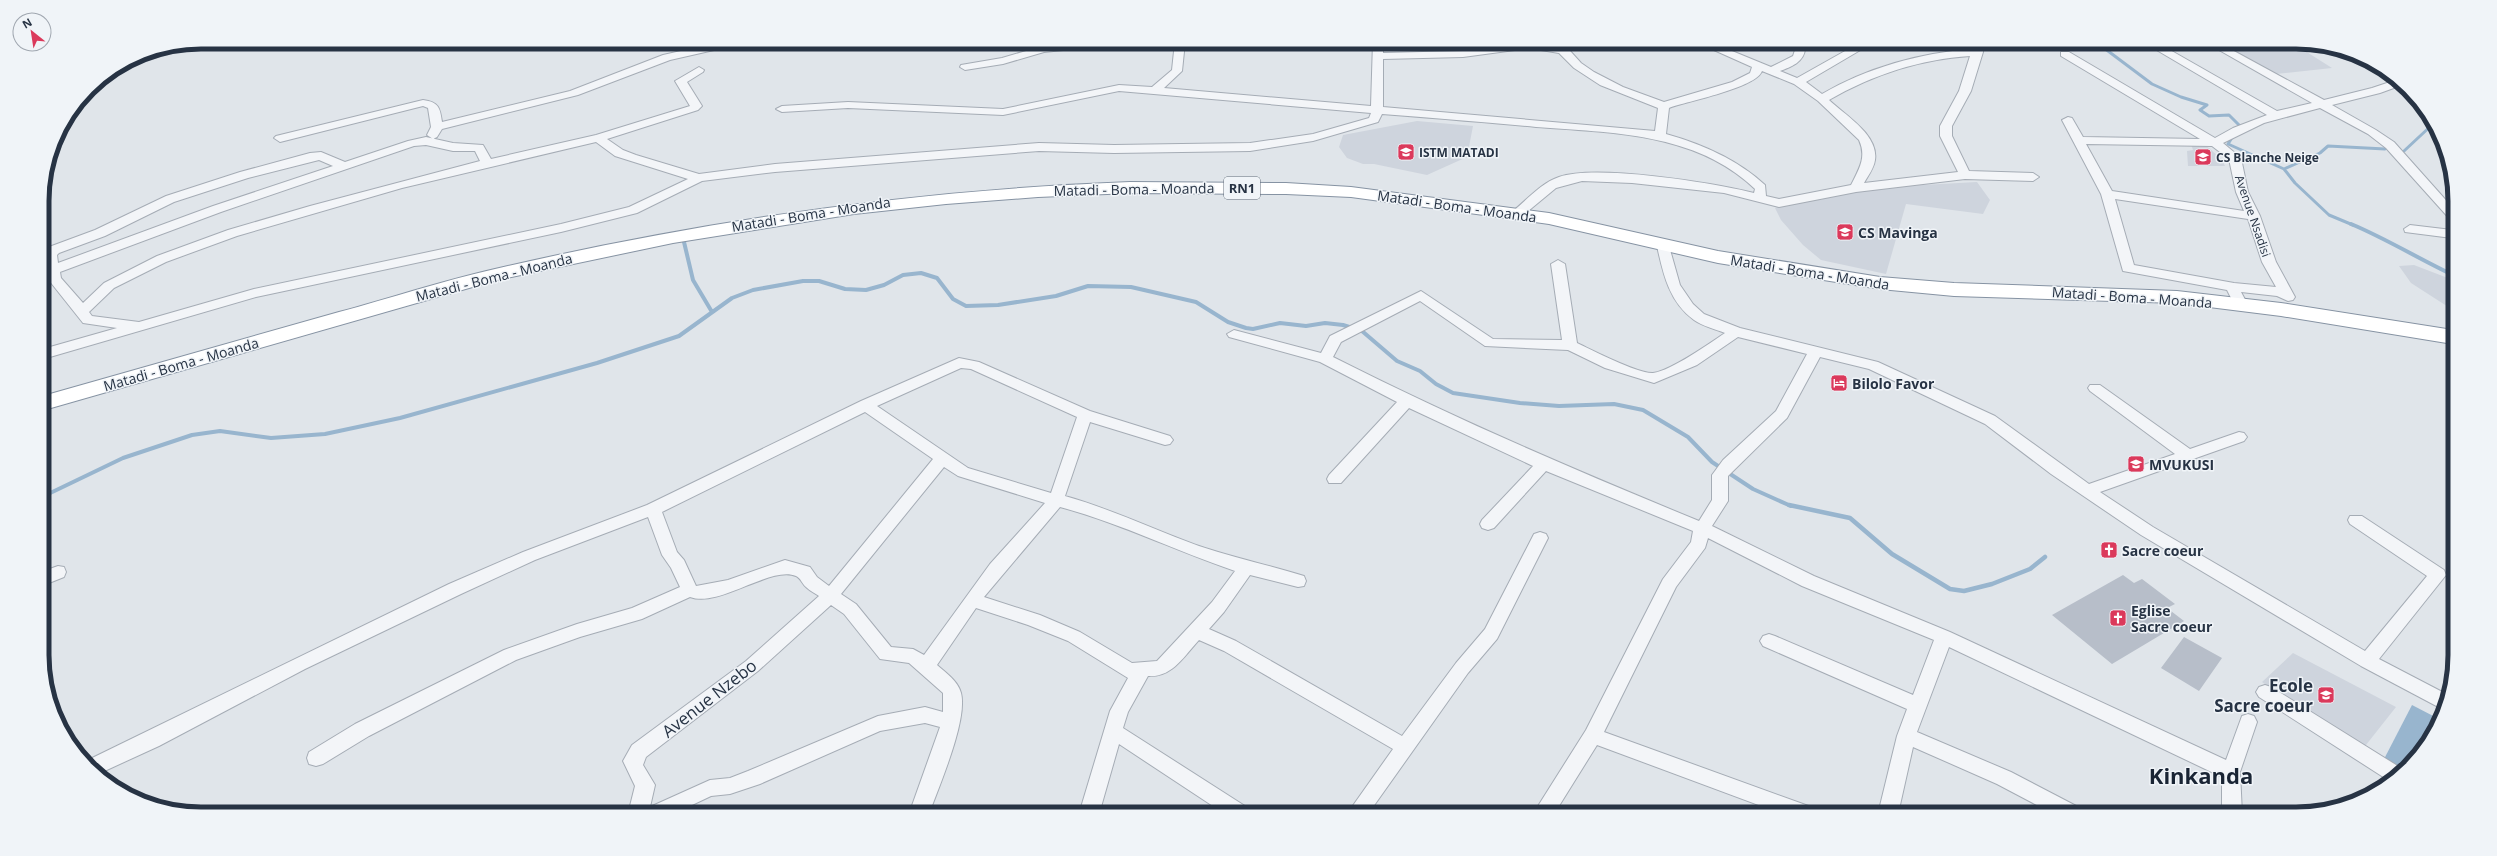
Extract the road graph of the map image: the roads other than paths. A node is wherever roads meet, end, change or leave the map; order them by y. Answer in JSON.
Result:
{"nodes":[{"id":1,"x":704,"y":49,"type":"edge"},
{"id":2,"x":1043,"y":49,"type":"edge"},
{"id":3,"x":1180,"y":49,"type":"edge"},
{"id":4,"x":1378,"y":49,"type":"edge"},
{"id":5,"x":1500,"y":49,"type":"edge"},
{"id":6,"x":1562,"y":49,"type":"edge"},
{"id":7,"x":1718,"y":49,"type":"edge"},
{"id":8,"x":1800,"y":49,"type":"edge"},
{"id":9,"x":1857,"y":49,"type":"edge"},
{"id":10,"x":1970,"y":49,"type":"edge"},
{"id":11,"x":1977,"y":49,"type":"edge"},
{"id":12,"x":2160,"y":49,"type":"edge"},
{"id":13,"x":2226,"y":49,"type":"edge"},
{"id":14,"x":2065,"y":54,"type":"dead end"},
{"id":15,"x":1377,"y":56,"type":"junction"},
{"id":16,"x":1758,"y":66,"type":"junction"},
{"id":17,"x":965,"y":67,"type":"dead end"},
{"id":18,"x":699,"y":70,"type":"dead end"},
{"id":19,"x":1770,"y":71,"type":"junction"},
{"id":20,"x":1798,"y":82,"type":"junction"},
{"id":21,"x":2393,"y":84,"type":"edge"},
{"id":22,"x":1154,"y":92,"type":"junction"},
{"id":23,"x":1822,"y":98,"type":"junction"},
{"id":24,"x":2321,"y":103,"type":"junction"},
{"id":25,"x":1664,"y":106,"type":"junction"},
{"id":26,"x":782,"y":109,"type":"dead end"},
{"id":27,"x":1377,"y":111,"type":"junction"},
{"id":28,"x":2274,"y":114,"type":"junction"},
{"id":29,"x":2068,"y":120,"type":"dead end"},
{"id":30,"x":436,"y":127,"type":"junction"},
{"id":31,"x":1660,"y":136,"type":"junction"},
{"id":32,"x":280,"y":138,"type":"dead end"},
{"id":33,"x":598,"y":138,"type":"junction"},
{"id":34,"x":2080,"y":140,"type":"junction"},
{"id":35,"x":426,"y":141,"type":"junction"},
{"id":36,"x":2215,"y":143,"type":"junction"},
{"id":37,"x":488,"y":165,"type":"junction"},
{"id":38,"x":344,"y":166,"type":"junction"},
{"id":39,"x":1965,"y":175,"type":"junction"},
{"id":40,"x":2033,"y":177,"type":"dead end"},
{"id":41,"x":699,"y":178,"type":"junction"},
{"id":42,"x":1856,"y":188,"type":"junction"},
{"id":43,"x":2107,"y":194,"type":"junction"},
{"id":44,"x":1760,"y":196,"type":"junction"},
{"id":45,"x":2448,"y":210,"type":"edge"},
{"id":46,"x":1517,"y":214,"type":"junction"},
{"id":47,"x":2254,"y":216,"type":"junction"},
{"id":48,"x":2410,"y":229,"type":"dead end"},
{"id":49,"x":2448,"y":234,"type":"edge"},
{"id":50,"x":1663,"y":246,"type":"junction"},
{"id":51,"x":1558,"y":264,"type":"dead end"},
{"id":52,"x":53,"y":270,"type":"junction"},
{"id":53,"x":2234,"y":287,"type":"junction"},
{"id":54,"x":2288,"y":297,"type":"junction"},
{"id":55,"x":2241,"y":305,"type":"junction"},
{"id":56,"x":82,"y":311,"type":"junction"},
{"id":57,"x":2298,"y":313,"type":"junction"},
{"id":58,"x":138,"y":326,"type":"junction"},
{"id":59,"x":1736,"y":332,"type":"junction"},
{"id":60,"x":1234,"y":334,"type":"dead end"},
{"id":61,"x":2448,"y":336,"type":"edge"},
{"id":62,"x":1570,"y":345,"type":"junction"},
{"id":63,"x":1816,"y":350,"type":"junction"},
{"id":64,"x":49,"y":352,"type":"edge"},
{"id":65,"x":1325,"y":360,"type":"junction"},
{"id":66,"x":2095,"y":388,"type":"dead end"},
{"id":67,"x":1407,"y":401,"type":"junction"},
{"id":68,"x":49,"y":403,"type":"edge"},
{"id":69,"x":866,"y":405,"type":"junction"},
{"id":70,"x":1085,"y":415,"type":"junction"},
{"id":71,"x":2239,"y":437,"type":"dead end"},
{"id":72,"x":1165,"y":440,"type":"dead end"},
{"id":73,"x":2188,"y":455,"type":"junction"},
{"id":74,"x":942,"y":459,"type":"junction"},
{"id":75,"x":1544,"y":464,"type":"junction"},
{"id":76,"x":1335,"y":479,"type":"dead end"},
{"id":77,"x":2086,"y":491,"type":"junction"},
{"id":78,"x":1056,"y":501,"type":"junction"},
{"id":79,"x":653,"y":509,"type":"junction"},
{"id":80,"x":2356,"y":520,"type":"dead end"},
{"id":81,"x":1488,"y":524,"type":"dead end"},
{"id":82,"x":1702,"y":529,"type":"junction"},
{"id":83,"x":1540,"y":538,"type":"dead end"},
{"id":84,"x":1246,"y":568,"type":"junction"},
{"id":85,"x":1298,"y":581,"type":"dead end"},
{"id":86,"x":690,"y":590,"type":"junction"},
{"id":87,"x":830,"y":596,"type":"junction"},
{"id":88,"x":972,"y":600,"type":"junction"},
{"id":89,"x":1197,"y":631,"type":"junction"},
{"id":90,"x":1944,"y":637,"type":"junction"},
{"id":91,"x":1769,"y":641,"type":"dead end"},
{"id":92,"x":2367,"y":661,"type":"junction"},
{"id":93,"x":926,"y":667,"type":"junction"},
{"id":94,"x":1143,"y":668,"type":"junction"},
{"id":95,"x":2265,"y":692,"type":"dead end"},
{"id":96,"x":2441,"y":700,"type":"edge"},
{"id":97,"x":1916,"y":705,"type":"junction"},
{"id":98,"x":951,"y":722,"type":"junction"},
{"id":99,"x":2248,"y":722,"type":"dead end"},
{"id":100,"x":1113,"y":731,"type":"junction"},
{"id":101,"x":1593,"y":736,"type":"junction"},
{"id":102,"x":1906,"y":736,"type":"junction"},
{"id":103,"x":1405,"y":747,"type":"junction"},
{"id":104,"x":316,"y":758,"type":"dead end"},
{"id":105,"x":96,"y":766,"type":"edge"},
{"id":106,"x":2231,"y":772,"type":"junction"},
{"id":107,"x":2392,"y":773,"type":"edge"},
{"id":108,"x":640,"y":807,"type":"edge"},
{"id":109,"x":668,"y":807,"type":"edge"},
{"id":110,"x":922,"y":807,"type":"edge"},
{"id":111,"x":1090,"y":807,"type":"edge"},
{"id":112,"x":1230,"y":807,"type":"edge"},
{"id":113,"x":1362,"y":807,"type":"edge"},
{"id":114,"x":1547,"y":807,"type":"edge"},
{"id":115,"x":1789,"y":807,"type":"edge"},
{"id":116,"x":1890,"y":807,"type":"edge"},
{"id":117,"x":2054,"y":807,"type":"edge"},
{"id":118,"x":2232,"y":807,"type":"edge"}],
"edges":[{"from":1,"to":30,"type":"street"},
{"from":2,"to":17,"type":"street"},
{"from":3,"to":22,"type":"street"},
{"from":4,"to":15,"type":"street"},
{"from":5,"to":15,"type":"street"},
{"from":6,"to":25,"type":"street"},
{"from":7,"to":16,"type":"street"},
{"from":8,"to":19,"type":"street"},
{"from":9,"to":20,"type":"street"},
{"from":10,"to":23,"type":"street"},
{"from":11,"to":39,"type":"street"},
{"from":12,"to":28,"type":"street"},
{"from":13,"to":24,"type":"street"},
{"from":14,"to":36,"type":"street","name":"Avenue Nsadisi"},
{"from":15,"to":27,"type":"street"},
{"from":16,"to":19,"type":"street"},
{"from":16,"to":25,"type":"street"},
{"from":18,"to":33,"type":"street"},
{"from":19,"to":20,"type":"street"},
{"from":20,"to":23,"type":"street"},
{"from":21,"to":24,"type":"street"},
{"from":22,"to":26,"type":"street"},
{"from":22,"to":27,"type":"street"},
{"from":23,"to":42,"type":"street"},
{"from":24,"to":28,"type":"street"},
{"from":24,"to":45,"type":"street"},
{"from":25,"to":31,"type":"street"},
{"from":27,"to":31,"type":"street"},
{"from":27,"to":41,"type":"street"},
{"from":28,"to":36,"type":"street"},
{"from":29,"to":34,"type":"street"},
{"from":30,"to":32,"type":"street"},
{"from":30,"to":35,"type":"street"},
{"from":31,"to":44,"type":"street"},
{"from":33,"to":37,"type":"street"},
{"from":33,"to":41,"type":"street"},
{"from":34,"to":36,"type":"street"},
{"from":34,"to":43,"type":"street"},
{"from":35,"to":37,"type":"street"},
{"from":35,"to":38,"type":"street"},
{"from":36,"to":47,"type":"street","name":"Avenue Nsadisi"},
{"from":37,"to":56,"type":"street"},
{"from":38,"to":52,"type":"street"},
{"from":38,"to":52,"type":"street"},
{"from":39,"to":40,"type":"street"},
{"from":39,"to":42,"type":"street"},
{"from":41,"to":58,"type":"street"},
{"from":42,"to":44,"type":"street"},
{"from":43,"to":47,"type":"street"},
{"from":43,"to":53,"type":"street"},
{"from":44,"to":46,"type":"street"},
{"from":46,"to":50,"type":"highway","name":"Matadi - Boma - Moanda","number":"RN1"},
{"from":46,"to":68,"type":"highway","name":"Matadi - Boma - Moanda","number":"RN1"},
{"from":47,"to":54,"type":"street","name":"Avenue Nsadisi"},
{"from":48,"to":49,"type":"street"},
{"from":50,"to":55,"type":"highway","name":"Matadi - Boma - Moanda","number":"RN1"},
{"from":50,"to":59,"type":"street"},
{"from":51,"to":62,"type":"street"},
{"from":52,"to":56,"type":"street"},
{"from":53,"to":54,"type":"street"},
{"from":53,"to":55,"type":"street"},
{"from":54,"to":57,"type":"street","name":"Avenue Nsadisi"},
{"from":55,"to":57,"type":"highway","name":"Matadi - Boma - Moanda","number":"RN1"},
{"from":56,"to":58,"type":"street"},
{"from":57,"to":61,"type":"highway","name":"Matadi - Boma - Moanda","number":"RN1"},
{"from":58,"to":64,"type":"street"},
{"from":59,"to":62,"type":"street"},
{"from":59,"to":63,"type":"street"},
{"from":60,"to":65,"type":"street"},
{"from":62,"to":65,"type":"street"},
{"from":63,"to":77,"type":"street"},
{"from":63,"to":82,"type":"street"},
{"from":65,"to":67,"type":"street"},
{"from":66,"to":73,"type":"street"},
{"from":67,"to":75,"type":"street"},
{"from":67,"to":76,"type":"street"},
{"from":69,"to":70,"type":"street"},
{"from":69,"to":74,"type":"street"},
{"from":69,"to":79,"type":"street"},
{"from":70,"to":72,"type":"street"},
{"from":70,"to":78,"type":"street"},
{"from":71,"to":73,"type":"street"},
{"from":73,"to":77,"type":"street"},
{"from":74,"to":78,"type":"street"},
{"from":74,"to":87,"type":"street"},
{"from":75,"to":81,"type":"street"},
{"from":75,"to":82,"type":"street"},
{"from":77,"to":92,"type":"street"},
{"from":78,"to":84,"type":"street"},
{"from":78,"to":88,"type":"street"},
{"from":79,"to":86,"type":"street"},
{"from":79,"to":105,"type":"street"},
{"from":80,"to":92,"type":"street"},
{"from":82,"to":90,"type":"street"},
{"from":82,"to":101,"type":"street"},
{"from":83,"to":103,"type":"street"},
{"from":84,"to":85,"type":"street"},
{"from":84,"to":89,"type":"street"},
{"from":86,"to":87,"type":"street"},
{"from":86,"to":104,"type":"street"},
{"from":87,"to":93,"type":"street"},
{"from":87,"to":108,"type":"street","name":"Avenue Nzebo"},
{"from":88,"to":93,"type":"street"},
{"from":88,"to":94,"type":"street"},
{"from":89,"to":94,"type":"street"},
{"from":89,"to":103,"type":"street"},
{"from":90,"to":97,"type":"street"},
{"from":90,"to":106,"type":"street"},
{"from":91,"to":97,"type":"street"},
{"from":92,"to":96,"type":"street"},
{"from":93,"to":98,"type":"street"},
{"from":94,"to":100,"type":"street"},
{"from":95,"to":107,"type":"street"},
{"from":97,"to":102,"type":"street"},
{"from":98,"to":109,"type":"street"},
{"from":98,"to":110,"type":"street"},
{"from":99,"to":106,"type":"street"},
{"from":100,"to":111,"type":"street"},
{"from":100,"to":112,"type":"street"},
{"from":101,"to":114,"type":"street"},
{"from":101,"to":115,"type":"street"},
{"from":102,"to":116,"type":"street"},
{"from":102,"to":117,"type":"street"},
{"from":103,"to":113,"type":"street"},
{"from":106,"to":118,"type":"street"}]}
